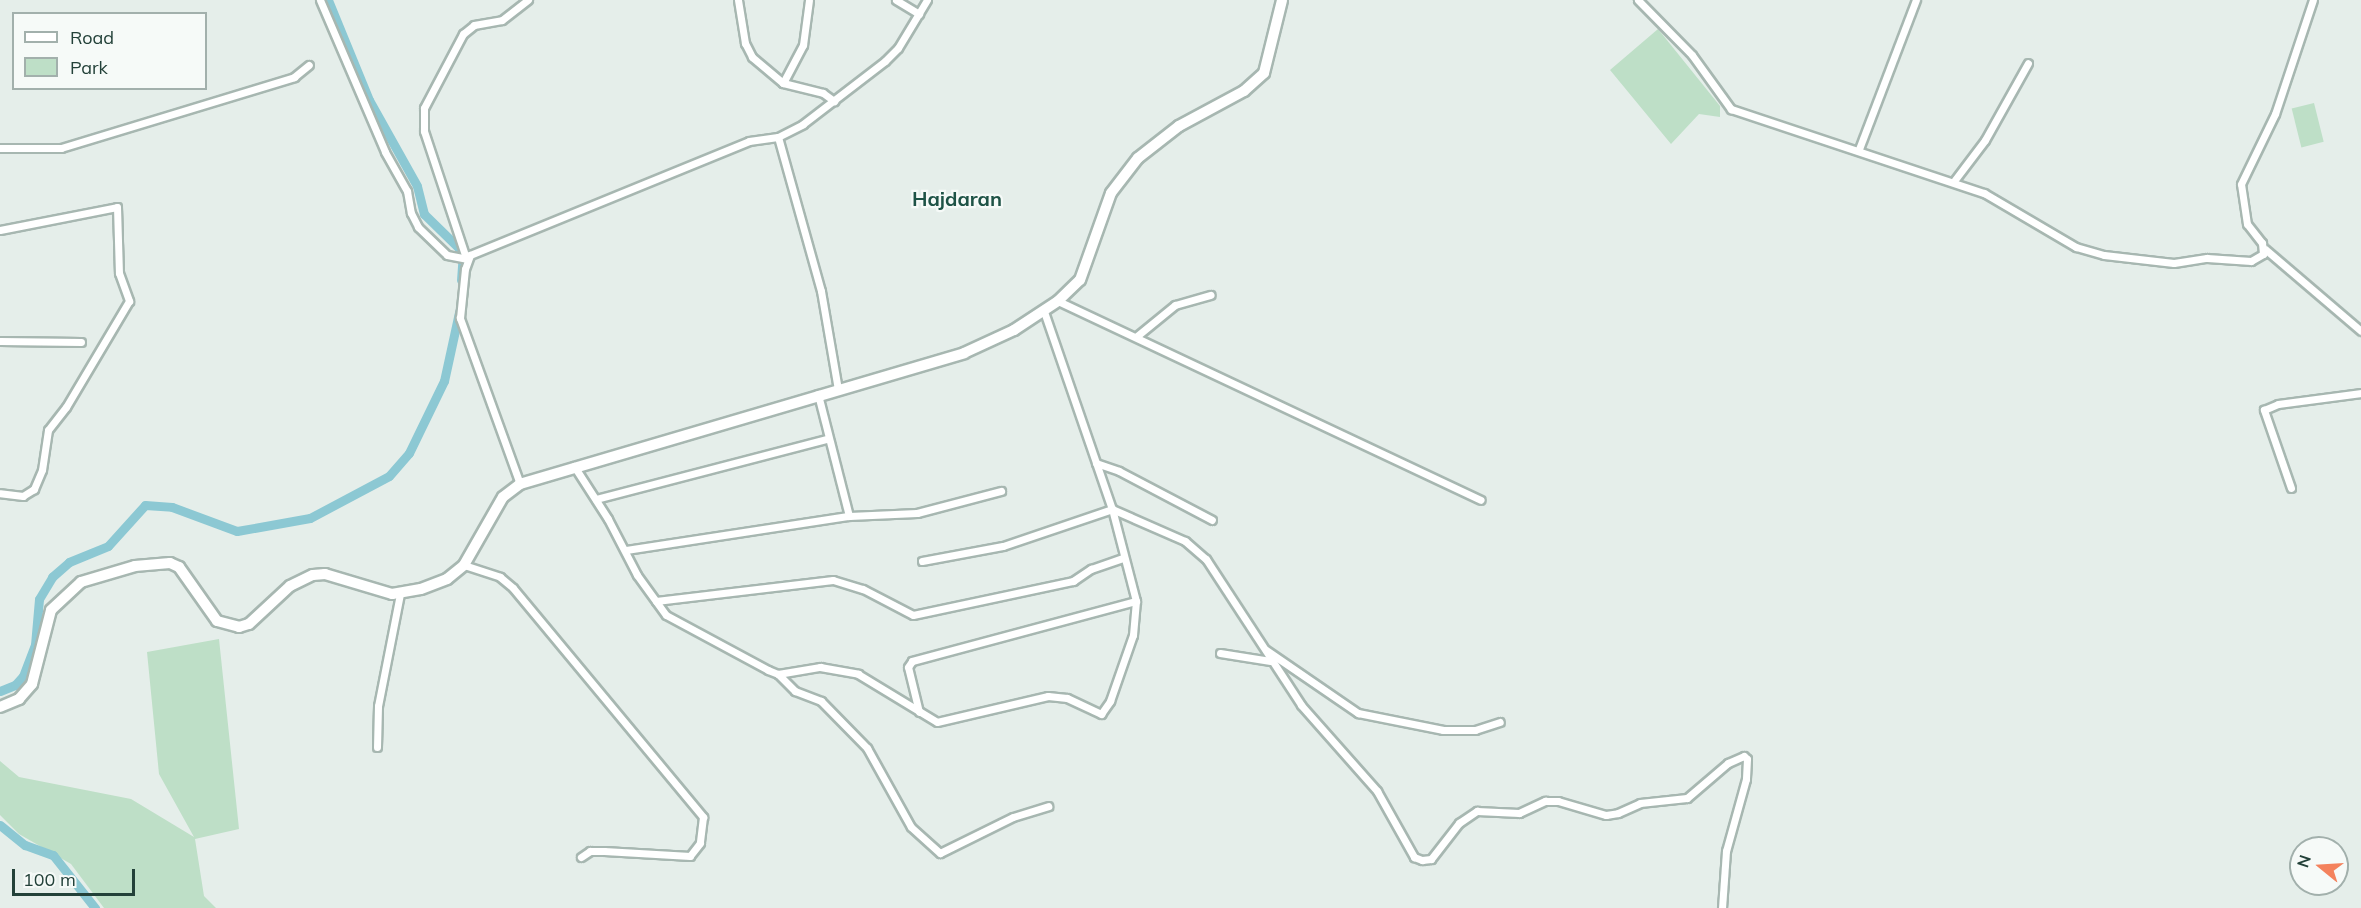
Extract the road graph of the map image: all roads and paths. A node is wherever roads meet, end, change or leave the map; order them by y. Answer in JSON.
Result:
{"nodes":[{"id":1,"x":320,"y":0,"type":"edge"},
{"id":2,"x":528,"y":0,"type":"edge"},
{"id":3,"x":738,"y":0,"type":"edge"},
{"id":4,"x":809,"y":0,"type":"edge"},
{"id":5,"x":896,"y":0,"type":"edge"},
{"id":6,"x":927,"y":0,"type":"edge"},
{"id":7,"x":1282,"y":0,"type":"edge"},
{"id":8,"x":1638,"y":0,"type":"edge"},
{"id":9,"x":1916,"y":0,"type":"edge"},
{"id":10,"x":2313,"y":0,"type":"edge"},
{"id":11,"x":919,"y":14,"type":"junction"},
{"id":12,"x":2028,"y":63,"type":"dead end"},
{"id":13,"x":309,"y":65,"type":"dead end"},
{"id":14,"x":783,"y":83,"type":"junction"},
{"id":15,"x":834,"y":101,"type":"junction"},
{"id":16,"x":778,"y":136,"type":"junction"},
{"id":17,"x":0,"y":148,"type":"edge"},
{"id":18,"x":1859,"y":149,"type":"junction"},
{"id":19,"x":1954,"y":181,"type":"junction"},
{"id":20,"x":0,"y":230,"type":"edge"},
{"id":21,"x":2265,"y":249,"type":"junction"},
{"id":22,"x":463,"y":259,"type":"junction"},
{"id":23,"x":1211,"y":295,"type":"dead end"},
{"id":24,"x":1058,"y":301,"type":"junction"},
{"id":25,"x":1044,"y":311,"type":"junction"},
{"id":26,"x":2361,"y":331,"type":"edge"},
{"id":27,"x":1137,"y":336,"type":"junction"},
{"id":28,"x":0,"y":342,"type":"edge"},
{"id":29,"x":81,"y":342,"type":"dead end"},
{"id":30,"x":838,"y":388,"type":"junction"},
{"id":31,"x":2361,"y":393,"type":"edge"},
{"id":32,"x":818,"y":394,"type":"junction"},
{"id":33,"x":827,"y":439,"type":"junction"},
{"id":34,"x":1096,"y":463,"type":"junction"},
{"id":35,"x":573,"y":465,"type":"junction"},
{"id":36,"x":520,"y":484,"type":"junction"},
{"id":37,"x":2291,"y":488,"type":"dead end"},
{"id":38,"x":1001,"y":491,"type":"dead end"},
{"id":39,"x":0,"y":493,"type":"edge"},
{"id":40,"x":596,"y":499,"type":"junction"},
{"id":41,"x":1480,"y":500,"type":"dead end"},
{"id":42,"x":1112,"y":509,"type":"junction"},
{"id":43,"x":849,"y":516,"type":"junction"},
{"id":44,"x":1212,"y":520,"type":"dead end"},
{"id":45,"x":626,"y":550,"type":"junction"},
{"id":46,"x":1123,"y":558,"type":"junction"},
{"id":47,"x":922,"y":561,"type":"dead end"},
{"id":48,"x":464,"y":566,"type":"junction"},
{"id":49,"x":400,"y":594,"type":"junction"},
{"id":50,"x":656,"y":601,"type":"junction"},
{"id":51,"x":1136,"y":601,"type":"junction"},
{"id":52,"x":1266,"y":650,"type":"junction"},
{"id":53,"x":1220,"y":653,"type":"dead end"},
{"id":54,"x":1270,"y":661,"type":"junction"},
{"id":55,"x":778,"y":674,"type":"junction"},
{"id":56,"x":0,"y":707,"type":"edge"},
{"id":57,"x":919,"y":712,"type":"junction"},
{"id":58,"x":1500,"y":722,"type":"dead end"},
{"id":59,"x":377,"y":747,"type":"dead end"},
{"id":60,"x":1048,"y":806,"type":"dead end"},
{"id":61,"x":580,"y":857,"type":"dead end"},
{"id":62,"x":1722,"y":908,"type":"edge"}],
"edges":[{"from":1,"to":22,"type":"street"},
{"from":2,"to":22,"type":"street"},
{"from":3,"to":14,"type":"street"},
{"from":4,"to":14,"type":"street"},
{"from":5,"to":11,"type":"street"},
{"from":6,"to":11,"type":"street"},
{"from":7,"to":24,"type":"main road"},
{"from":8,"to":18,"type":"street"},
{"from":9,"to":18,"type":"street"},
{"from":10,"to":21,"type":"street"},
{"from":11,"to":15,"type":"street"},
{"from":12,"to":19,"type":"street"},
{"from":13,"to":17,"type":"street"},
{"from":14,"to":15,"type":"street"},
{"from":15,"to":16,"type":"street"},
{"from":16,"to":22,"type":"street"},
{"from":16,"to":30,"type":"street"},
{"from":18,"to":19,"type":"street"},
{"from":19,"to":21,"type":"street"},
{"from":20,"to":39,"type":"street"},
{"from":21,"to":26,"type":"street"},
{"from":22,"to":36,"type":"street"},
{"from":23,"to":27,"type":"street"},
{"from":24,"to":25,"type":"main road"},
{"from":24,"to":27,"type":"street"},
{"from":25,"to":30,"type":"main road"},
{"from":25,"to":34,"type":"street"},
{"from":27,"to":41,"type":"street"},
{"from":28,"to":29,"type":"street"},
{"from":30,"to":32,"type":"main road"},
{"from":31,"to":37,"type":"street"},
{"from":32,"to":33,"type":"street"},
{"from":32,"to":35,"type":"main road"},
{"from":33,"to":40,"type":"street"},
{"from":33,"to":43,"type":"street"},
{"from":34,"to":42,"type":"street"},
{"from":34,"to":44,"type":"street"},
{"from":35,"to":36,"type":"main road"},
{"from":35,"to":40,"type":"street"},
{"from":36,"to":48,"type":"main road"},
{"from":38,"to":43,"type":"street"},
{"from":40,"to":45,"type":"street"},
{"from":42,"to":46,"type":"street"},
{"from":42,"to":47,"type":"street"},
{"from":42,"to":52,"type":"street"},
{"from":43,"to":45,"type":"street"},
{"from":45,"to":50,"type":"street"},
{"from":46,"to":50,"type":"street"},
{"from":46,"to":51,"type":"street"},
{"from":48,"to":49,"type":"main road"},
{"from":48,"to":61,"type":"street"},
{"from":49,"to":56,"type":"main road"},
{"from":49,"to":59,"type":"street"},
{"from":50,"to":55,"type":"street"},
{"from":51,"to":57,"type":"street"},
{"from":51,"to":57,"type":"street"},
{"from":52,"to":54,"type":"street"},
{"from":52,"to":58,"type":"street"},
{"from":53,"to":54,"type":"street"},
{"from":54,"to":62,"type":"street"},
{"from":55,"to":57,"type":"street"},
{"from":55,"to":60,"type":"street"}]}
